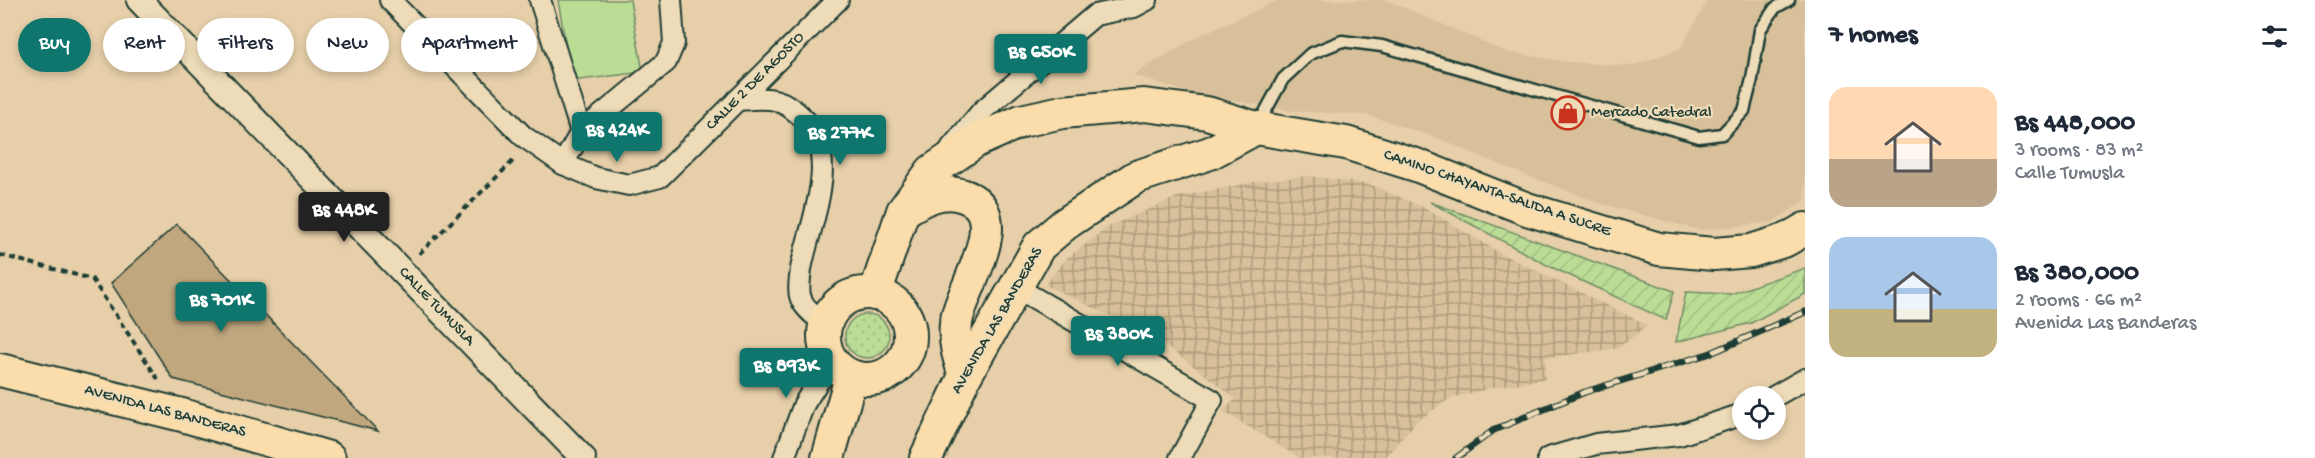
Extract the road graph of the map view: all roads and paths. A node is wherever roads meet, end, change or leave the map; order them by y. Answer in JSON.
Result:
{"nodes":[{"id":1,"x":140,"y":0,"type":"edge"},
{"id":2,"x":390,"y":0,"type":"edge"},
{"id":3,"x":540,"y":0,"type":"edge"},
{"id":4,"x":671,"y":0,"type":"edge"},
{"id":5,"x":838,"y":0,"type":"edge"},
{"id":6,"x":1147,"y":0,"type":"edge"},
{"id":7,"x":1789,"y":0,"type":"edge"},
{"id":8,"x":737,"y":100,"type":"junction"},
{"id":9,"x":1256,"y":128,"type":"junction"},
{"id":10,"x":581,"y":132,"type":"junction"},
{"id":11,"x":533,"y":142,"type":"junction"},
{"id":12,"x":563,"y":164,"type":"junction"},
{"id":13,"x":933,"y":171,"type":"junction"},
{"id":14,"x":903,"y":211,"type":"junction"},
{"id":15,"x":1805,"y":229,"type":"edge"},
{"id":16,"x":0,"y":255,"type":"edge"},
{"id":17,"x":401,"y":272,"type":"junction"},
{"id":18,"x":1017,"y":288,"type":"junction"},
{"id":19,"x":875,"y":294,"type":"junction"},
{"id":20,"x":825,"y":324,"type":"junction"},
{"id":21,"x":841,"y":369,"type":"junction"},
{"id":22,"x":0,"y":370,"type":"edge"},
{"id":23,"x":965,"y":376,"type":"junction"},
{"id":24,"x":1805,"y":379,"type":"edge"},
{"id":25,"x":1786,"y":390,"type":"edge"},
{"id":26,"x":182,"y":415,"type":"junction"},
{"id":27,"x":1732,"y":418,"type":"edge"},
{"id":28,"x":329,"y":458,"type":"edge"},
{"id":29,"x":583,"y":458,"type":"edge"},
{"id":30,"x":784,"y":458,"type":"edge"},
{"id":31,"x":828,"y":458,"type":"edge"},
{"id":32,"x":926,"y":458,"type":"edge"},
{"id":33,"x":1180,"y":458,"type":"edge"},
{"id":34,"x":1548,"y":458,"type":"edge"}],
"edges":[{"from":1,"to":17,"type":"street","name":"CALLE TUMUSLA"},
{"from":2,"to":11,"type":"street","name":"CALLE 2 DE AGOSTO"},
{"from":3,"to":10,"type":"street"},
{"from":4,"to":10,"type":"street"},
{"from":5,"to":8,"type":"street","name":"CALLE 2 DE AGOSTO"},
{"from":6,"to":13,"type":"street"},
{"from":7,"to":9,"type":"lane"},
{"from":8,"to":12,"type":"street","name":"CALLE 2 DE AGOSTO"},
{"from":8,"to":20,"type":"street"},
{"from":9,"to":13,"type":"main road","name":"CAMINO CHAYANTA-SALIDA A SUCRE"},
{"from":9,"to":15,"type":"main road","name":"CAMINO CHAYANTA-SALIDA A SUCRE"},
{"from":9,"to":18,"type":"main road","name":"AVENIDA LAS BANDERAS"},
{"from":10,"to":12,"type":"street"},
{"from":11,"to":12,"type":"street","name":"CALLE 2 DE AGOSTO"},
{"from":11,"to":17,"type":"path"},
{"from":13,"to":14,"type":"main road","name":"CAMINO CHAYANTA-SALIDA A SUCRE"},
{"from":14,"to":19,"type":"main road","name":"CAMINO CHAYANTA-SALIDA A SUCRE"},
{"from":14,"to":23,"type":"main road"},
{"from":16,"to":26,"type":"path"},
{"from":17,"to":29,"type":"street","name":"CALLE TUMUSLA"},
{"from":18,"to":23,"type":"main road","name":"AVENIDA LAS BANDERAS"},
{"from":18,"to":33,"type":"street"},
{"from":19,"to":20,"type":"main road"},
{"from":19,"to":21,"type":"main road"},
{"from":20,"to":21,"type":"main road"},
{"from":21,"to":30,"type":"street"},
{"from":21,"to":31,"type":"main road"},
{"from":22,"to":26,"type":"main road","name":"AVENIDA LAS BANDERAS"},
{"from":23,"to":32,"type":"main road","name":"AVENIDA LAS BANDERAS"},
{"from":24,"to":25,"type":"street"},
{"from":26,"to":28,"type":"main road","name":"AVENIDA LAS BANDERAS"},
{"from":27,"to":34,"type":"street"}]}
